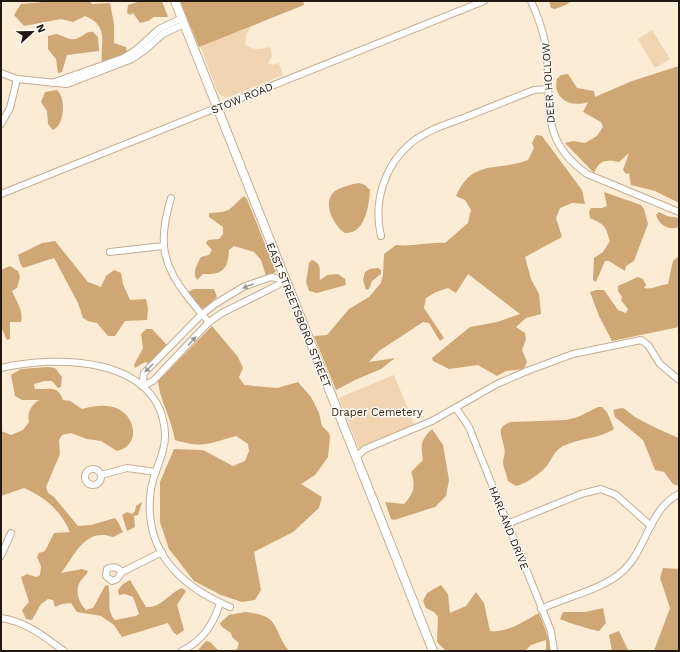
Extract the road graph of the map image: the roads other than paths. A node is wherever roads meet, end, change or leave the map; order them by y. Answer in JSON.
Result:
{"nodes":[{"id":1,"x":175,"y":1,"type":"edge"},
{"id":2,"x":484,"y":1,"type":"edge"},
{"id":3,"x":531,"y":1,"type":"edge"},
{"id":4,"x":183,"y":21,"type":"junction"},
{"id":5,"x":1,"y":73,"type":"edge"},
{"id":6,"x":17,"y":79,"type":"junction"},
{"id":7,"x":548,"y":89,"type":"junction"},
{"id":8,"x":217,"y":108,"type":"junction"},
{"id":9,"x":1,"y":124,"type":"edge"},
{"id":10,"x":1,"y":194,"type":"edge"},
{"id":11,"x":172,"y":198,"type":"dead end"},
{"id":12,"x":679,"y":212,"type":"edge"},
{"id":13,"x":381,"y":236,"type":"dead end"},
{"id":14,"x":163,"y":246,"type":"junction"},
{"id":15,"x":110,"y":252,"type":"dead end"},
{"id":16,"x":285,"y":280,"type":"junction"},
{"id":17,"x":201,"y":315,"type":"junction"},
{"id":18,"x":210,"y":322,"type":"junction"},
{"id":19,"x":1,"y":368,"type":"edge"},
{"id":20,"x":679,"y":380,"type":"edge"},
{"id":21,"x":142,"y":386,"type":"junction"},
{"id":22,"x":456,"y":408,"type":"junction"},
{"id":23,"x":356,"y":457,"type":"junction"},
{"id":24,"x":156,"y":472,"type":"junction"},
{"id":25,"x":101,"y":475,"type":"dead end"},
{"id":26,"x":679,"y":494,"type":"edge"},
{"id":27,"x":508,"y":524,"type":"junction"},
{"id":28,"x":651,"y":526,"type":"junction"},
{"id":29,"x":11,"y":533,"type":"dead end"},
{"id":30,"x":162,"y":552,"type":"junction"},
{"id":31,"x":1,"y":556,"type":"edge"},
{"id":32,"x":122,"y":572,"type":"dead end"},
{"id":33,"x":220,"y":603,"type":"junction"},
{"id":34,"x":230,"y":607,"type":"dead end"},
{"id":35,"x":541,"y":609,"type":"junction"},
{"id":36,"x":1,"y":618,"type":"edge"},
{"id":37,"x":64,"y":651,"type":"edge"},
{"id":38,"x":182,"y":651,"type":"edge"},
{"id":39,"x":433,"y":651,"type":"edge"},
{"id":40,"x":554,"y":651,"type":"edge"}],
"edges":[{"from":1,"to":4,"type":"main road","name":"EAST STREETSBORO STREET"},
{"from":2,"to":8,"type":"street","name":"STOW ROAD"},
{"from":3,"to":7,"type":"street","name":"DEER HOLLOW"},
{"from":4,"to":6,"type":"street"},
{"from":4,"to":8,"type":"main road","name":"EAST STREETSBORO STREET"},
{"from":5,"to":6,"type":"street"},
{"from":6,"to":9,"type":"street"},
{"from":7,"to":12,"type":"street","name":"DEER HOLLOW"},
{"from":7,"to":13,"type":"street"},
{"from":8,"to":10,"type":"street","name":"STOW ROAD"},
{"from":8,"to":16,"type":"main road","name":"EAST STREETSBORO STREET"},
{"from":11,"to":14,"type":"street"},
{"from":14,"to":15,"type":"street"},
{"from":14,"to":17,"type":"street"},
{"from":16,"to":17,"type":"street","one_way":true},
{"from":16,"to":18,"type":"street"},
{"from":16,"to":23,"type":"main road","name":"EAST STREETSBORO STREET"},
{"from":17,"to":18,"type":"street"},
{"from":17,"to":21,"type":"street","one_way":true},
{"from":21,"to":18,"type":"street","one_way":true},
{"from":19,"to":21,"type":"street"},
{"from":20,"to":22,"type":"street"},
{"from":21,"to":24,"type":"street"},
{"from":22,"to":23,"type":"street"},
{"from":22,"to":27,"type":"street","name":"HARLAND DRIVE"},
{"from":23,"to":39,"type":"main road","name":"EAST STREETSBORO STREET"},
{"from":24,"to":25,"type":"street"},
{"from":24,"to":30,"type":"street"},
{"from":26,"to":28,"type":"street"},
{"from":27,"to":28,"type":"street"},
{"from":27,"to":35,"type":"street","name":"HARLAND DRIVE"},
{"from":28,"to":35,"type":"street"},
{"from":29,"to":31,"type":"street"},
{"from":30,"to":32,"type":"street"},
{"from":30,"to":33,"type":"street"},
{"from":33,"to":34,"type":"street"},
{"from":33,"to":38,"type":"street"},
{"from":35,"to":40,"type":"street","name":"HARLAND DRIVE"},
{"from":36,"to":37,"type":"street"}]}
